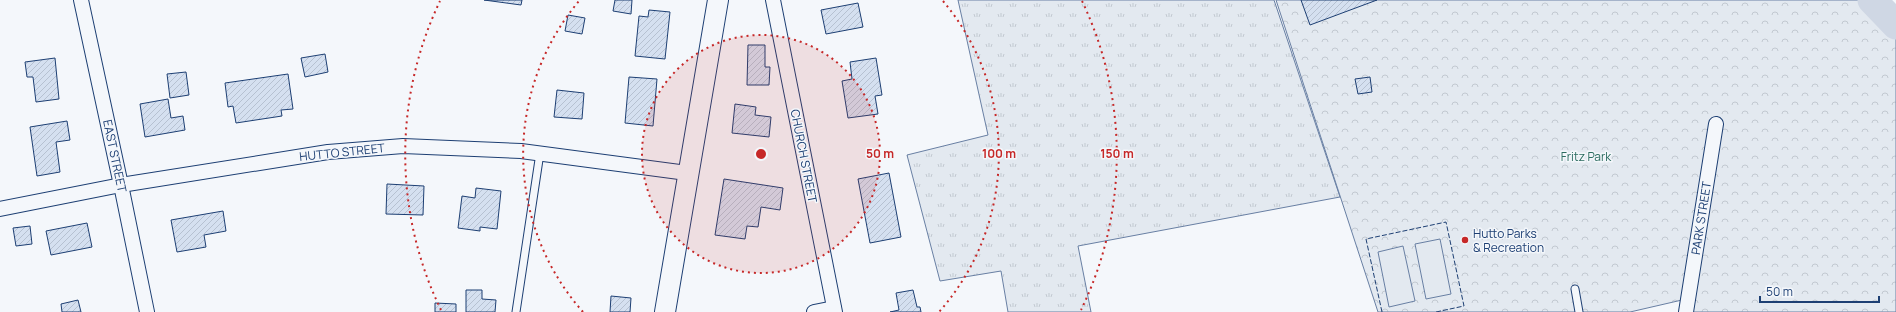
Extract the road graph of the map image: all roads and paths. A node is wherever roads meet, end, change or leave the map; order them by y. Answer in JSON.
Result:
{"nodes":[{"id":1,"x":81,"y":0,"type":"edge"},
{"id":2,"x":718,"y":0,"type":"edge"},
{"id":3,"x":773,"y":0,"type":"edge"},
{"id":4,"x":1716,"y":124,"type":"dead end"},
{"id":5,"x":540,"y":153,"type":"junction"},
{"id":6,"x":687,"y":174,"type":"junction"},
{"id":7,"x":122,"y":185,"type":"junction"},
{"id":8,"x":0,"y":209,"type":"edge"},
{"id":9,"x":1575,"y":289,"type":"dead end"},
{"id":10,"x":835,"y":310,"type":"edge"},
{"id":11,"x":147,"y":312,"type":"edge"},
{"id":12,"x":516,"y":312,"type":"edge"},
{"id":13,"x":665,"y":312,"type":"edge"},
{"id":14,"x":814,"y":312,"type":"edge"},
{"id":15,"x":1580,"y":312,"type":"edge"},
{"id":16,"x":1686,"y":312,"type":"edge"}],
"edges":[{"from":1,"to":7,"type":"street","name":"EAST STREET"},
{"from":2,"to":6,"type":"main road"},
{"from":3,"to":10,"type":"street","name":"CHURCH STREET"},
{"from":4,"to":16,"type":"street","name":"PARK STREET"},
{"from":5,"to":6,"type":"street","name":"HUTTO STREET"},
{"from":5,"to":7,"type":"street","name":"HUTTO STREET"},
{"from":5,"to":12,"type":"lane"},
{"from":6,"to":13,"type":"main road"},
{"from":7,"to":8,"type":"street","name":"HUTTO STREET"},
{"from":7,"to":11,"type":"street","name":"EAST STREET"},
{"from":9,"to":15,"type":"lane"},
{"from":10,"to":14,"type":"street"}]}
